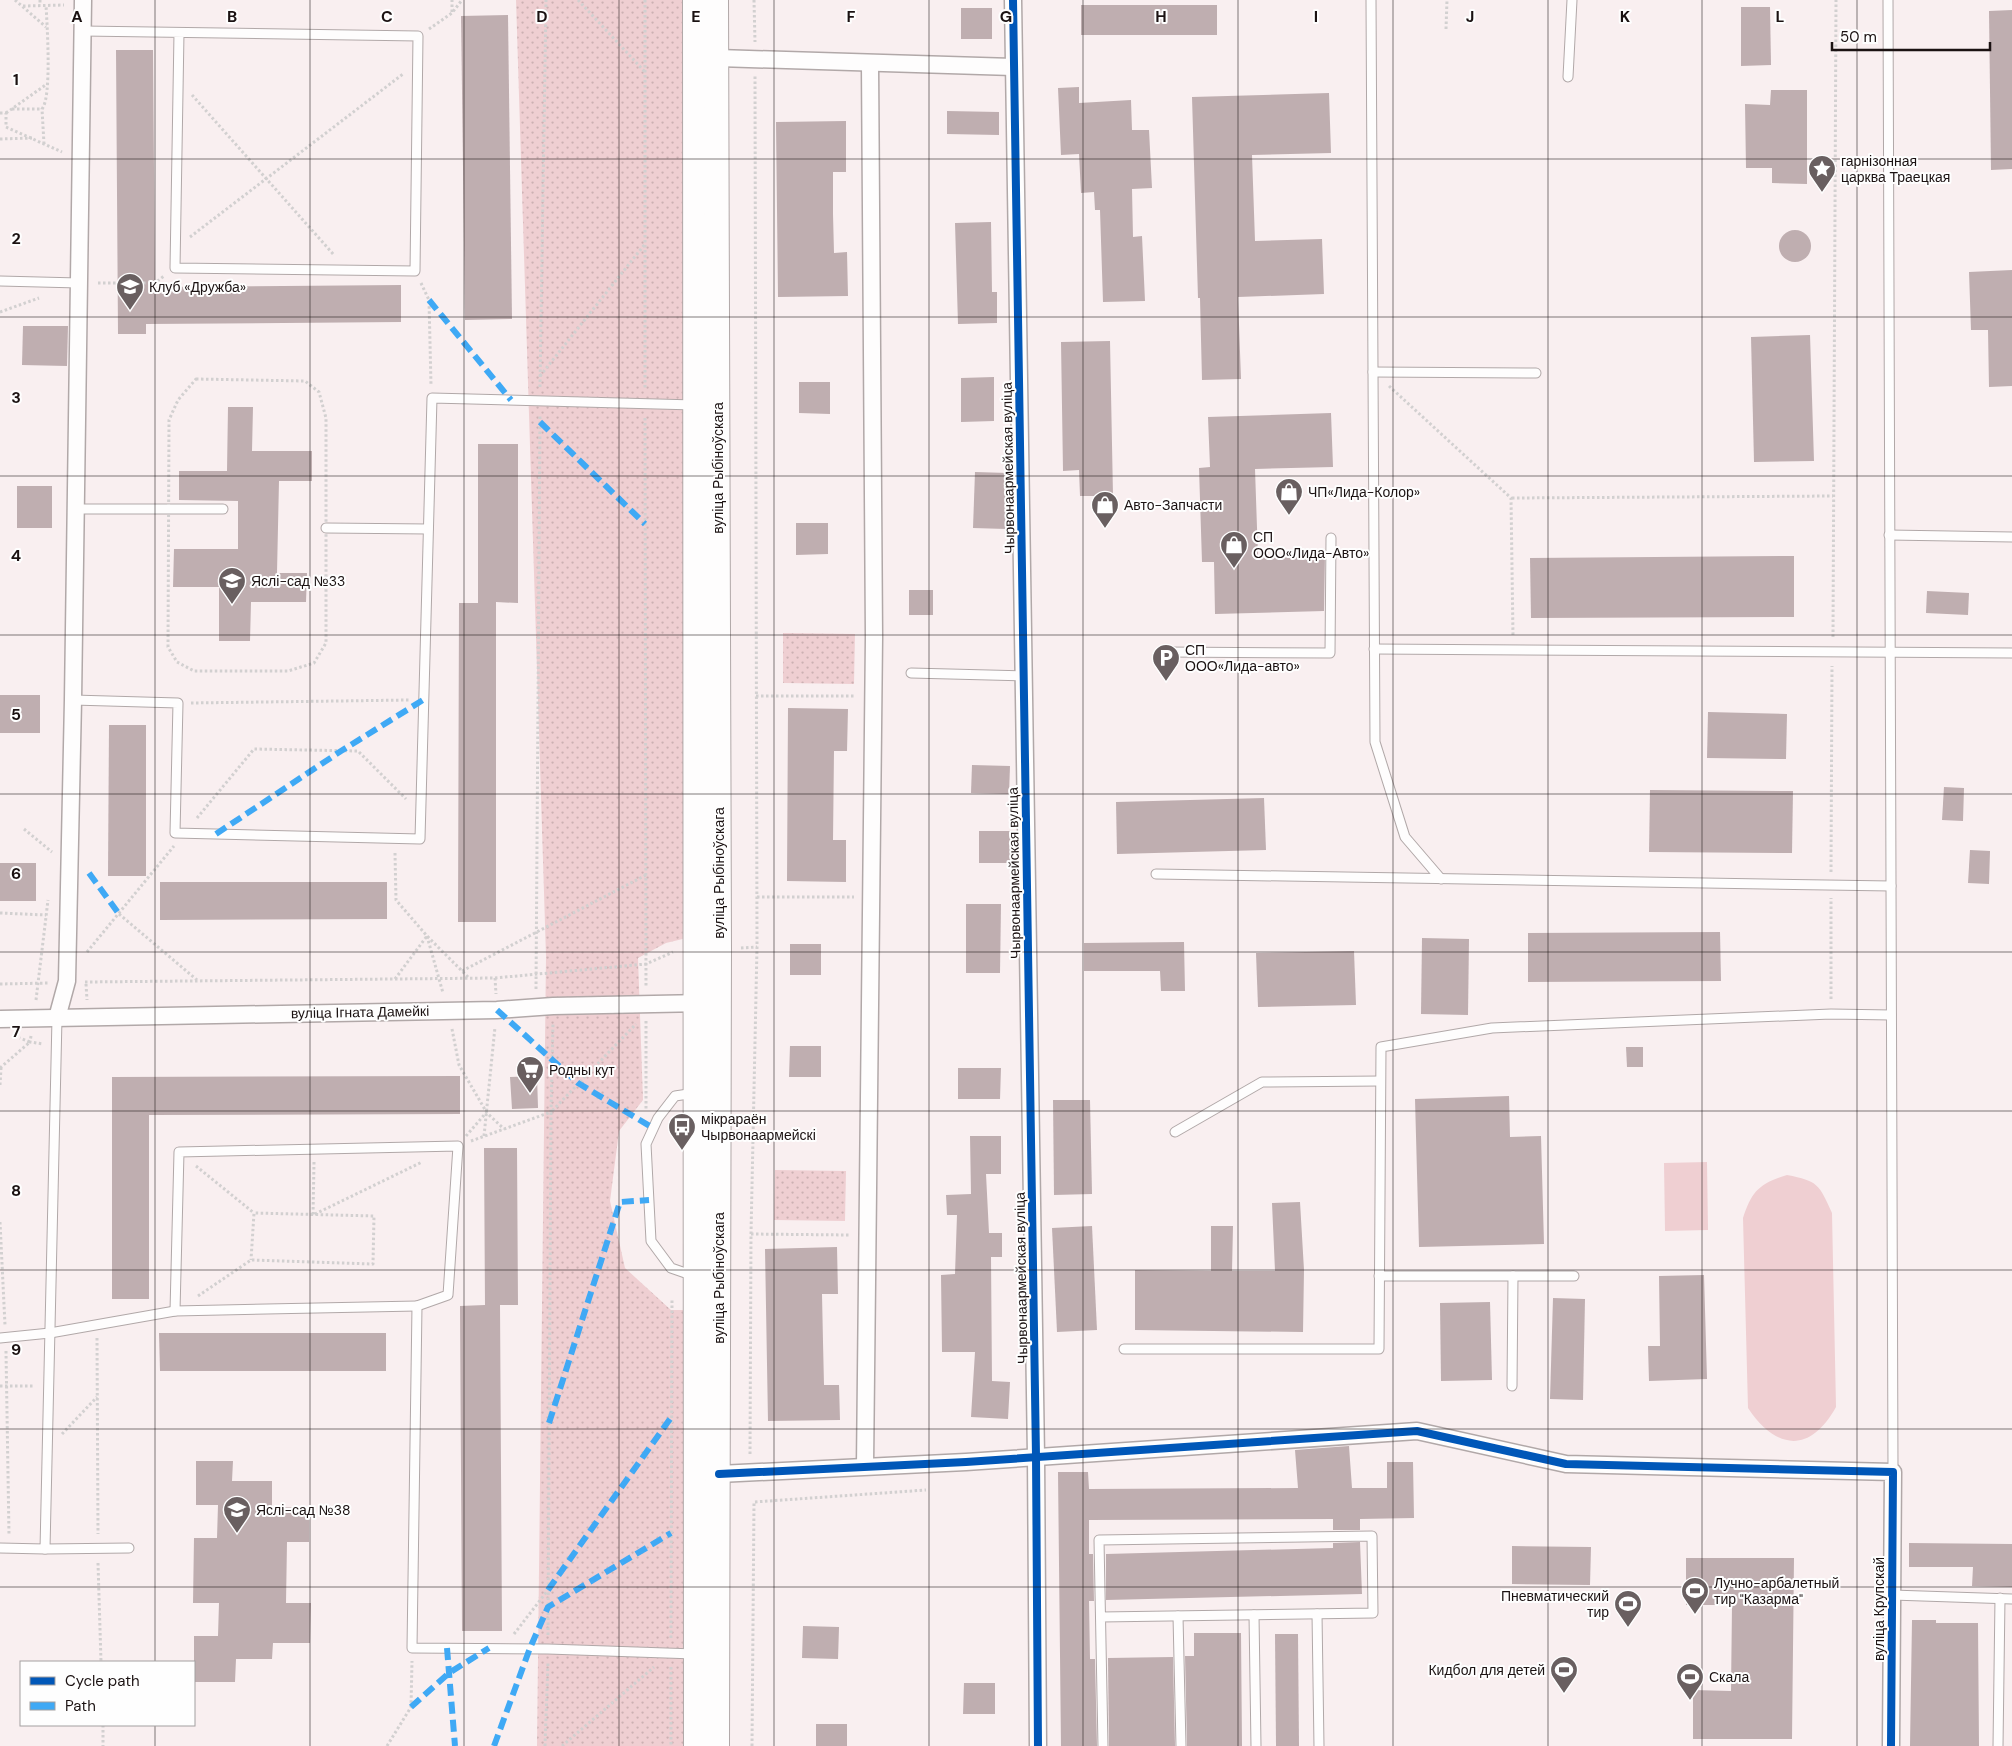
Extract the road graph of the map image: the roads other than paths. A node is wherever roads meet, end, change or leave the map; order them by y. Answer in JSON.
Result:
{"nodes":[{"id":1,"x":83,"y":0,"type":"edge"},
{"id":2,"x":695,"y":0,"type":"edge"},
{"id":3,"x":716,"y":0,"type":"edge"},
{"id":4,"x":1013,"y":0,"type":"edge"},
{"id":5,"x":1371,"y":0,"type":"edge"},
{"id":6,"x":1572,"y":0,"type":"edge"},
{"id":7,"x":1888,"y":0,"type":"edge"},
{"id":8,"x":83,"y":32,"type":"junction"},
{"id":9,"x":179,"y":33,"type":"junction"},
{"id":10,"x":718,"y":58,"type":"junction"},
{"id":11,"x":870,"y":64,"type":"junction"},
{"id":12,"x":1013,"y":67,"type":"junction"},
{"id":13,"x":1568,"y":77,"type":"dead end"},
{"id":14,"x":0,"y":281,"type":"edge"},
{"id":15,"x":79,"y":283,"type":"junction"},
{"id":16,"x":1373,"y":372,"type":"junction"},
{"id":17,"x":1536,"y":373,"type":"dead end"},
{"id":18,"x":695,"y":405,"type":"junction"},
{"id":19,"x":76,"y":508,"type":"junction"},
{"id":20,"x":223,"y":509,"type":"dead end"},
{"id":21,"x":326,"y":528,"type":"road end"},
{"id":22,"x":428,"y":528,"type":"junction"},
{"id":23,"x":1889,"y":534,"type":"junction"},
{"id":24,"x":2012,"y":537,"type":"edge"},
{"id":25,"x":1331,"y":538,"type":"dead end"},
{"id":26,"x":1374,"y":649,"type":"junction"},
{"id":27,"x":1890,"y":650,"type":"junction"},
{"id":28,"x":1165,"y":652,"type":"dead end"},
{"id":29,"x":2012,"y":653,"type":"edge"},
{"id":30,"x":911,"y":673,"type":"dead end"},
{"id":31,"x":1024,"y":676,"type":"junction"},
{"id":32,"x":73,"y":700,"type":"junction"},
{"id":33,"x":1156,"y":874,"type":"dead end"},
{"id":34,"x":1441,"y":879,"type":"junction"},
{"id":35,"x":1891,"y":886,"type":"junction"},
{"id":36,"x":719,"y":1003,"type":"junction"},
{"id":37,"x":695,"y":1004,"type":"junction"},
{"id":38,"x":1891,"y":1015,"type":"junction"},
{"id":39,"x":0,"y":1018,"type":"edge"},
{"id":40,"x":57,"y":1018,"type":"junction"},
{"id":41,"x":1380,"y":1081,"type":"junction"},
{"id":42,"x":695,"y":1093,"type":"junction"},
{"id":43,"x":1175,"y":1132,"type":"dead end"},
{"id":44,"x":695,"y":1276,"type":"junction"},
{"id":45,"x":1379,"y":1276,"type":"junction"},
{"id":46,"x":1512,"y":1276,"type":"junction"},
{"id":47,"x":1574,"y":1276,"type":"dead end"},
{"id":48,"x":417,"y":1306,"type":"junction"},
{"id":49,"x":175,"y":1311,"type":"junction"},
{"id":50,"x":50,"y":1332,"type":"junction"},
{"id":51,"x":3,"y":1338,"type":"edge"},
{"id":52,"x":1124,"y":1348,"type":"dead end"},
{"id":53,"x":1512,"y":1386,"type":"dead end"},
{"id":54,"x":1036,"y":1456,"type":"junction"},
{"id":55,"x":865,"y":1466,"type":"junction"},
{"id":56,"x":1893,"y":1472,"type":"junction"},
{"id":57,"x":719,"y":1474,"type":"junction"},
{"id":58,"x":5,"y":1548,"type":"edge"},
{"id":59,"x":129,"y":1548,"type":"dead end"},
{"id":60,"x":45,"y":1549,"type":"junction"},
{"id":61,"x":1892,"y":1596,"type":"junction"},
{"id":62,"x":2000,"y":1598,"type":"junction"},
{"id":63,"x":2012,"y":1599,"type":"edge"},
{"id":64,"x":1317,"y":1614,"type":"junction"},
{"id":65,"x":1254,"y":1615,"type":"junction"},
{"id":66,"x":1178,"y":1616,"type":"junction"},
{"id":67,"x":1101,"y":1617,"type":"junction"},
{"id":68,"x":696,"y":1654,"type":"junction"},
{"id":69,"x":696,"y":1746,"type":"edge"},
{"id":70,"x":717,"y":1746,"type":"edge"},
{"id":71,"x":1038,"y":1746,"type":"edge"},
{"id":72,"x":1103,"y":1746,"type":"edge"},
{"id":73,"x":1180,"y":1746,"type":"edge"},
{"id":74,"x":1256,"y":1746,"type":"edge"},
{"id":75,"x":1319,"y":1746,"type":"edge"},
{"id":76,"x":1891,"y":1746,"type":"edge"},
{"id":77,"x":1998,"y":1746,"type":"edge"}],
"edges":[{"from":1,"to":8,"type":"street"},
{"from":2,"to":18,"type":"main road","name":"вуліца Рыбіноўскага"},
{"from":3,"to":10,"type":"main road","name":"вуліца Рыбіноўскага"},
{"from":4,"to":12,"type":"street","name":"Чырвонаармейская вуліца"},
{"from":5,"to":16,"type":"lane"},
{"from":6,"to":13,"type":"lane"},
{"from":7,"to":23,"type":"lane"},
{"from":8,"to":9,"type":"lane"},
{"from":8,"to":15,"type":"street"},
{"from":9,"to":9,"type":"lane"},
{"from":10,"to":11,"type":"street"},
{"from":10,"to":36,"type":"main road","name":"вуліца Рыбіноўскага"},
{"from":11,"to":12,"type":"street"},
{"from":11,"to":55,"type":"street"},
{"from":12,"to":31,"type":"street","name":"Чырвонаармейская вуліца"},
{"from":14,"to":15,"type":"lane"},
{"from":15,"to":19,"type":"street"},
{"from":16,"to":17,"type":"lane"},
{"from":16,"to":26,"type":"lane"},
{"from":18,"to":22,"type":"lane"},
{"from":18,"to":37,"type":"main road","name":"вуліца Рыбіноўскага"},
{"from":19,"to":20,"type":"lane"},
{"from":19,"to":32,"type":"street"},
{"from":21,"to":22,"type":"lane"},
{"from":22,"to":32,"type":"lane"},
{"from":23,"to":24,"type":"lane"},
{"from":23,"to":27,"type":"lane"},
{"from":25,"to":28,"type":"lane"},
{"from":26,"to":27,"type":"lane"},
{"from":26,"to":34,"type":"lane"},
{"from":27,"to":29,"type":"lane"},
{"from":27,"to":35,"type":"lane"},
{"from":30,"to":31,"type":"lane"},
{"from":31,"to":54,"type":"street","name":"Чырвонаармейская вуліца"},
{"from":32,"to":40,"type":"street"},
{"from":33,"to":34,"type":"lane"},
{"from":34,"to":35,"type":"lane"},
{"from":35,"to":38,"type":"lane"},
{"from":36,"to":37,"type":"street","name":"вуліца Ігната Дамейкі"},
{"from":36,"to":57,"type":"main road","name":"вуліца Рыбіноўскага"},
{"from":37,"to":40,"type":"street","name":"вуліца Ігната Дамейкі"},
{"from":37,"to":42,"type":"main road","name":"вуліца Рыбіноўскага"},
{"from":38,"to":41,"type":"lane"},
{"from":38,"to":56,"type":"lane"},
{"from":39,"to":40,"type":"street","name":"вуліца Ігната Дамейкі"},
{"from":40,"to":50,"type":"lane"},
{"from":41,"to":43,"type":"lane"},
{"from":41,"to":45,"type":"lane"},
{"from":42,"to":44,"type":"main road","name":"вуліца Рыбіноўскага"},
{"from":42,"to":44,"type":"lane"},
{"from":44,"to":68,"type":"main road","name":"вуліца Рыбіноўскага"},
{"from":45,"to":46,"type":"lane"},
{"from":45,"to":52,"type":"lane"},
{"from":46,"to":47,"type":"lane"},
{"from":46,"to":53,"type":"lane"},
{"from":48,"to":49,"type":"lane"},
{"from":48,"to":49,"type":"lane"},
{"from":48,"to":68,"type":"lane"},
{"from":49,"to":50,"type":"lane"},
{"from":50,"to":51,"type":"lane"},
{"from":50,"to":60,"type":"lane"},
{"from":54,"to":55,"type":"street"},
{"from":54,"to":56,"type":"street"},
{"from":54,"to":71,"type":"street","name":"Чырвонаармейская вуліца"},
{"from":55,"to":57,"type":"street"},
{"from":56,"to":61,"type":"street","name":"вуліца Крупскай"},
{"from":57,"to":70,"type":"main road","name":"вуліца Рыбіноўскага"},
{"from":58,"to":60,"type":"lane"},
{"from":59,"to":60,"type":"lane"},
{"from":61,"to":62,"type":"lane"},
{"from":61,"to":76,"type":"street","name":"вуліца Крупскай"},
{"from":62,"to":63,"type":"lane"},
{"from":62,"to":77,"type":"lane"},
{"from":64,"to":65,"type":"lane"},
{"from":64,"to":67,"type":"lane"},
{"from":64,"to":75,"type":"lane"},
{"from":65,"to":66,"type":"lane"},
{"from":65,"to":74,"type":"lane"},
{"from":66,"to":67,"type":"lane"},
{"from":66,"to":73,"type":"lane"},
{"from":67,"to":72,"type":"lane"},
{"from":68,"to":69,"type":"main road","name":"вуліца Рыбіноўскага"}]}
